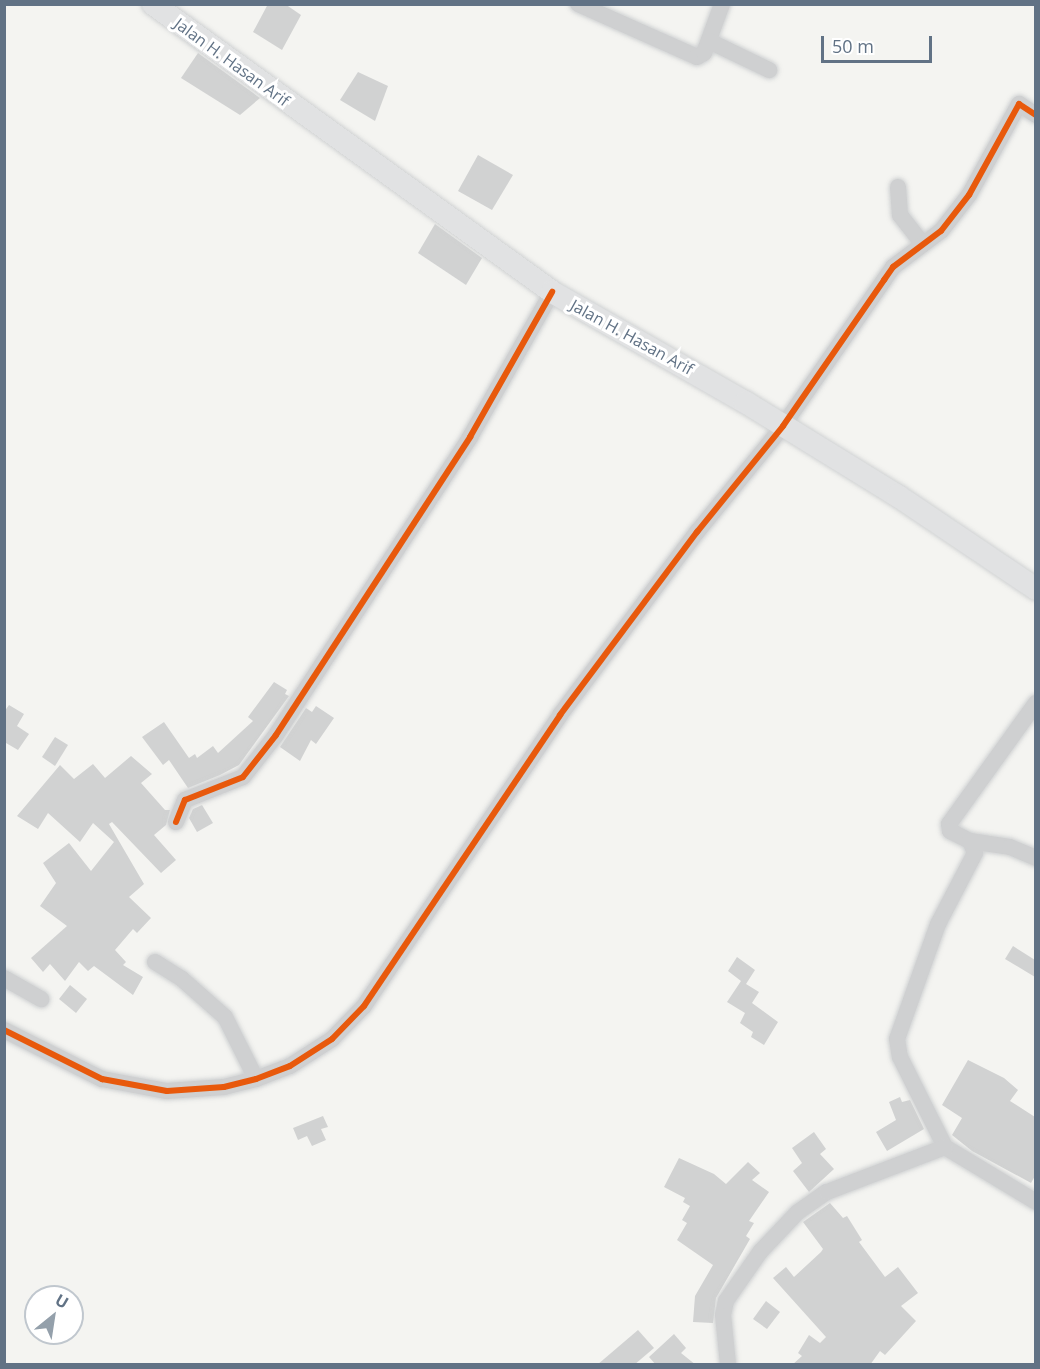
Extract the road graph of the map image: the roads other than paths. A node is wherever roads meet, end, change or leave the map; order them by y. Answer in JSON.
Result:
{"nodes":[{"id":1,"x":153,"y":4,"type":"edge"},
{"id":2,"x":578,"y":4,"type":"edge"},
{"id":3,"x":722,"y":4,"type":"edge"},
{"id":4,"x":709,"y":41,"type":"junction"},
{"id":5,"x":769,"y":70,"type":"dead end"},
{"id":6,"x":1035,"y":115,"type":"edge"},
{"id":7,"x":898,"y":187,"type":"dead end"},
{"id":8,"x":923,"y":244,"type":"junction"},
{"id":9,"x":552,"y":292,"type":"junction"},
{"id":10,"x":779,"y":424,"type":"junction"},
{"id":11,"x":1035,"y":589,"type":"edge"},
{"id":12,"x":1035,"y":703,"type":"edge"},
{"id":13,"x":176,"y":822,"type":"dead end"},
{"id":14,"x":970,"y":841,"type":"junction"},
{"id":15,"x":1035,"y":858,"type":"edge"},
{"id":16,"x":155,"y":962,"type":"dead end"},
{"id":17,"x":4,"y":978,"type":"edge"},
{"id":18,"x":41,"y":999,"type":"dead end"},
{"id":19,"x":4,"y":1030,"type":"edge"},
{"id":20,"x":254,"y":1074,"type":"junction"},
{"id":21,"x":945,"y":1147,"type":"junction"},
{"id":22,"x":1035,"y":1202,"type":"edge"},
{"id":23,"x":728,"y":1365,"type":"edge"}],
"edges":[{"from":1,"to":9,"type":"main road","name":"Jalan H. Hasan Arif"},
{"from":2,"to":4,"type":"street"},
{"from":3,"to":4,"type":"street"},
{"from":4,"to":5,"type":"street"},
{"from":6,"to":8,"type":"street"},
{"from":7,"to":8,"type":"street"},
{"from":8,"to":10,"type":"street"},
{"from":9,"to":10,"type":"main road","name":"Jalan H. Hasan Arif"},
{"from":9,"to":13,"type":"street"},
{"from":10,"to":11,"type":"main road","name":"Jalan H. Hasan Arif"},
{"from":10,"to":20,"type":"street"},
{"from":12,"to":14,"type":"street"},
{"from":14,"to":15,"type":"street"},
{"from":14,"to":21,"type":"street"},
{"from":16,"to":20,"type":"street"},
{"from":17,"to":18,"type":"street"},
{"from":19,"to":20,"type":"street"},
{"from":21,"to":22,"type":"street"},
{"from":21,"to":23,"type":"street"}]}
